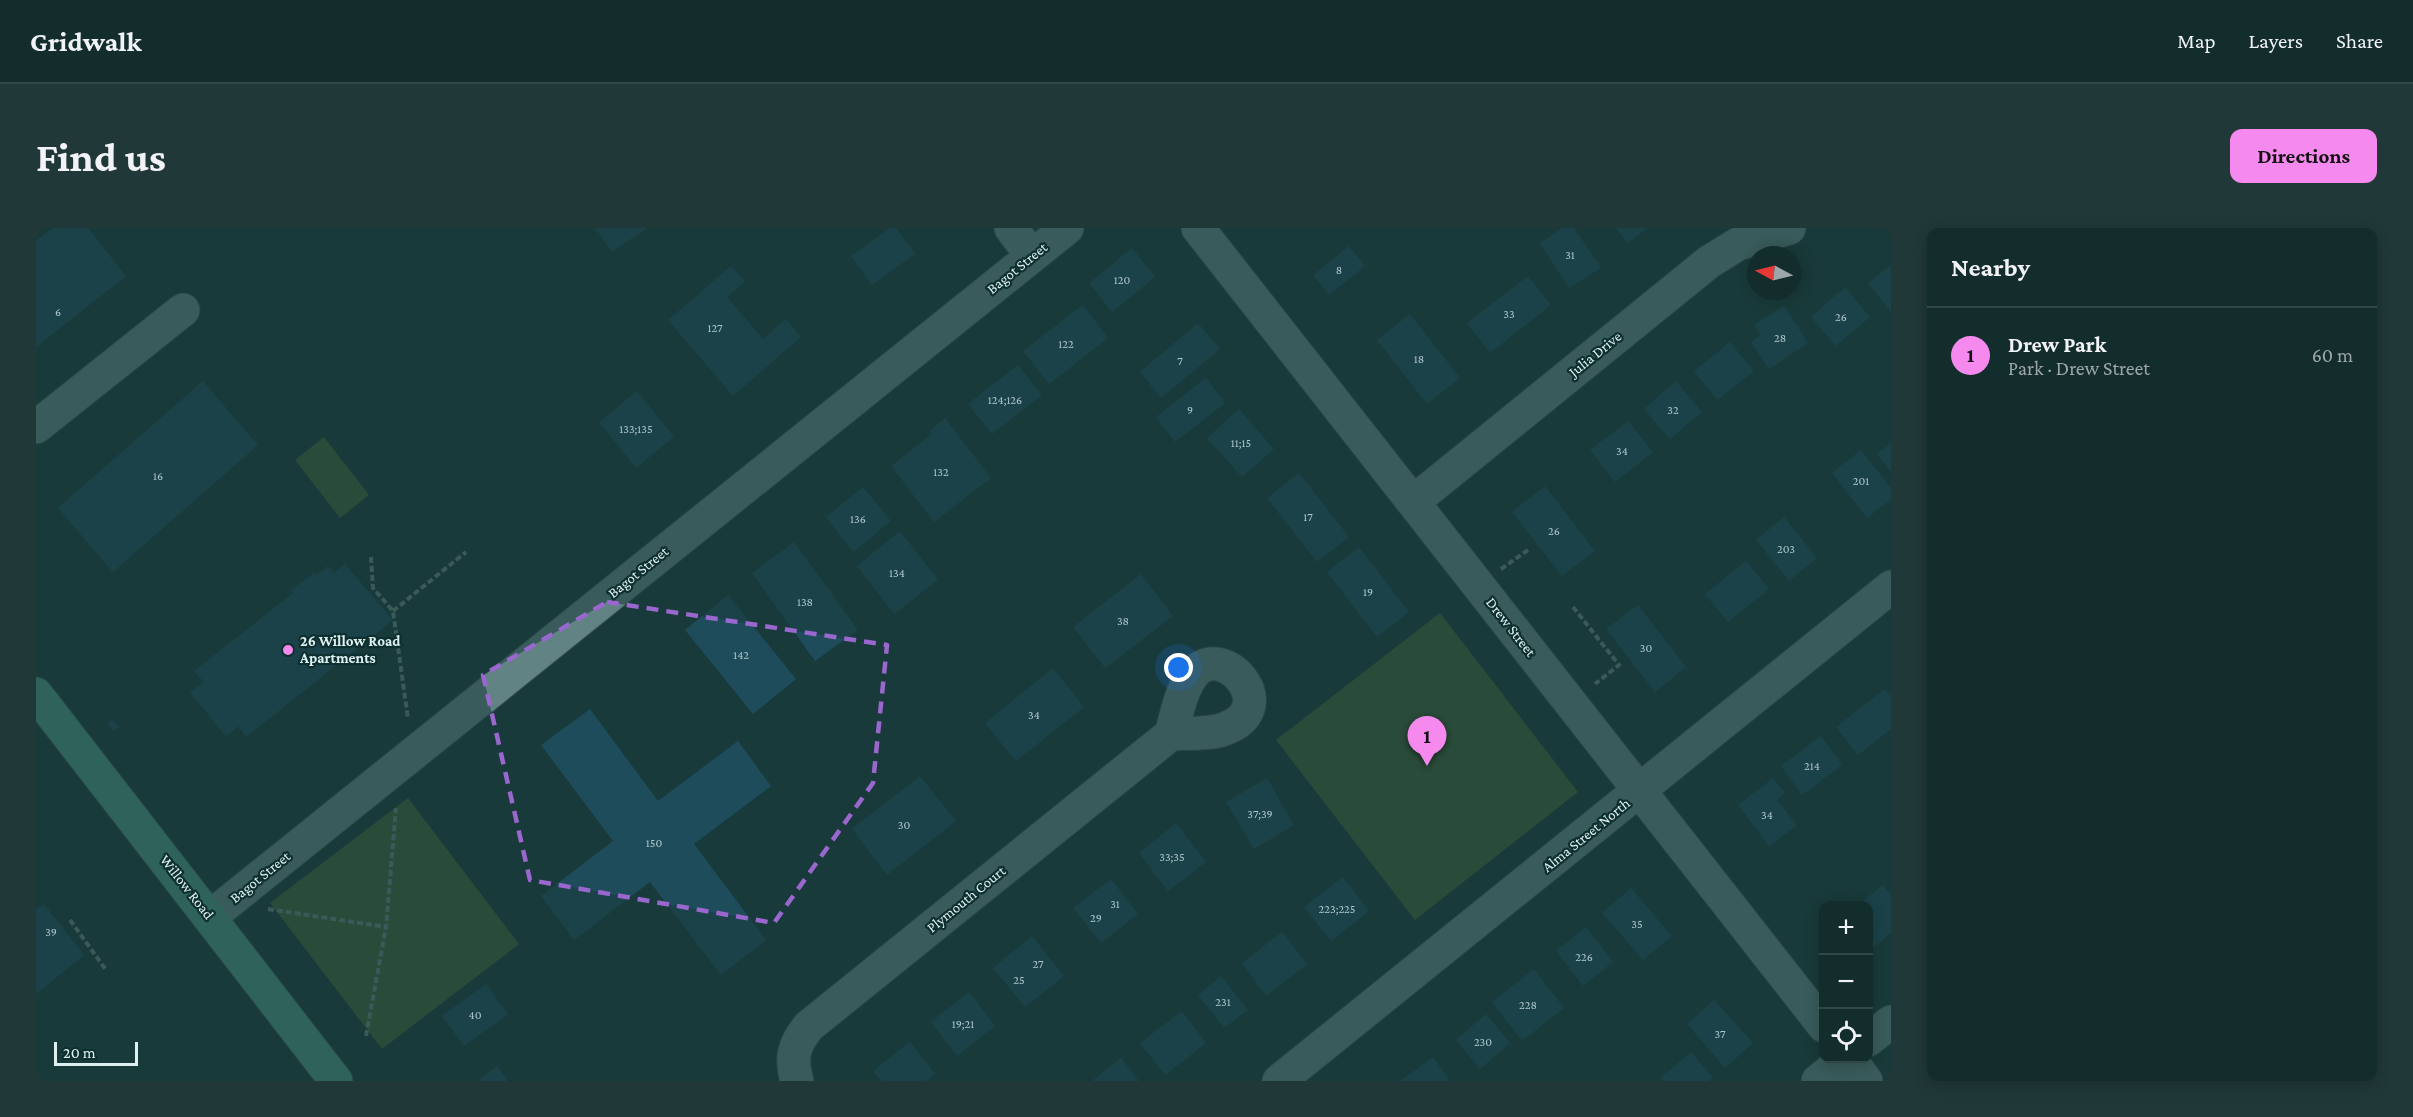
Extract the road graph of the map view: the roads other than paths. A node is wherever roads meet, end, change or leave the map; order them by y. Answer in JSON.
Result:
{"nodes":[{"id":1,"x":1011,"y":228,"type":"edge"},
{"id":2,"x":1067,"y":228,"type":"edge"},
{"id":3,"x":1198,"y":228,"type":"edge"},
{"id":4,"x":1789,"y":228,"type":"edge"},
{"id":5,"x":1032,"y":256,"type":"junction"},
{"id":6,"x":183,"y":310,"type":"dead end"},
{"id":7,"x":36,"y":427,"type":"edge"},
{"id":8,"x":1413,"y":502,"type":"junction"},
{"id":9,"x":1891,"y":587,"type":"edge"},
{"id":10,"x":36,"y":694,"type":"edge"},
{"id":11,"x":1171,"y":734,"type":"dead end"},
{"id":12,"x":1640,"y":791,"type":"junction"},
{"id":13,"x":210,"y":917,"type":"junction"},
{"id":14,"x":1819,"y":1020,"type":"edge"},
{"id":15,"x":1891,"y":1022,"type":"edge"},
{"id":16,"x":1873,"y":1037,"type":"edge"},
{"id":17,"x":1842,"y":1063,"type":"edge"},
{"id":18,"x":1850,"y":1063,"type":"edge"},
{"id":19,"x":336,"y":1081,"type":"edge"},
{"id":20,"x":797,"y":1081,"type":"edge"},
{"id":21,"x":1280,"y":1081,"type":"edge"},
{"id":22,"x":1818,"y":1081,"type":"edge"},
{"id":23,"x":1866,"y":1081,"type":"edge"}],
"edges":[{"from":1,"to":5,"type":"street"},
{"from":2,"to":5,"type":"street","name":"Bagot Street"},
{"from":3,"to":8,"type":"street","name":"Drew Street"},
{"from":4,"to":8,"type":"street","name":"Julia Drive"},
{"from":5,"to":13,"type":"street","name":"Bagot Street"},
{"from":6,"to":7,"type":"street"},
{"from":8,"to":12,"type":"street","name":"Drew Street"},
{"from":9,"to":12,"type":"street","name":"Alma Street North"},
{"from":10,"to":13,"type":"main road","name":"Willow Road"},
{"from":11,"to":20,"type":"street","name":"Plymouth Court"},
{"from":12,"to":14,"type":"street","name":"Drew Street"},
{"from":12,"to":21,"type":"street","name":"Alma Street North"},
{"from":13,"to":19,"type":"main road","name":"Willow Road"},
{"from":15,"to":16,"type":"street"},
{"from":17,"to":22,"type":"street"},
{"from":18,"to":23,"type":"street"}]}
